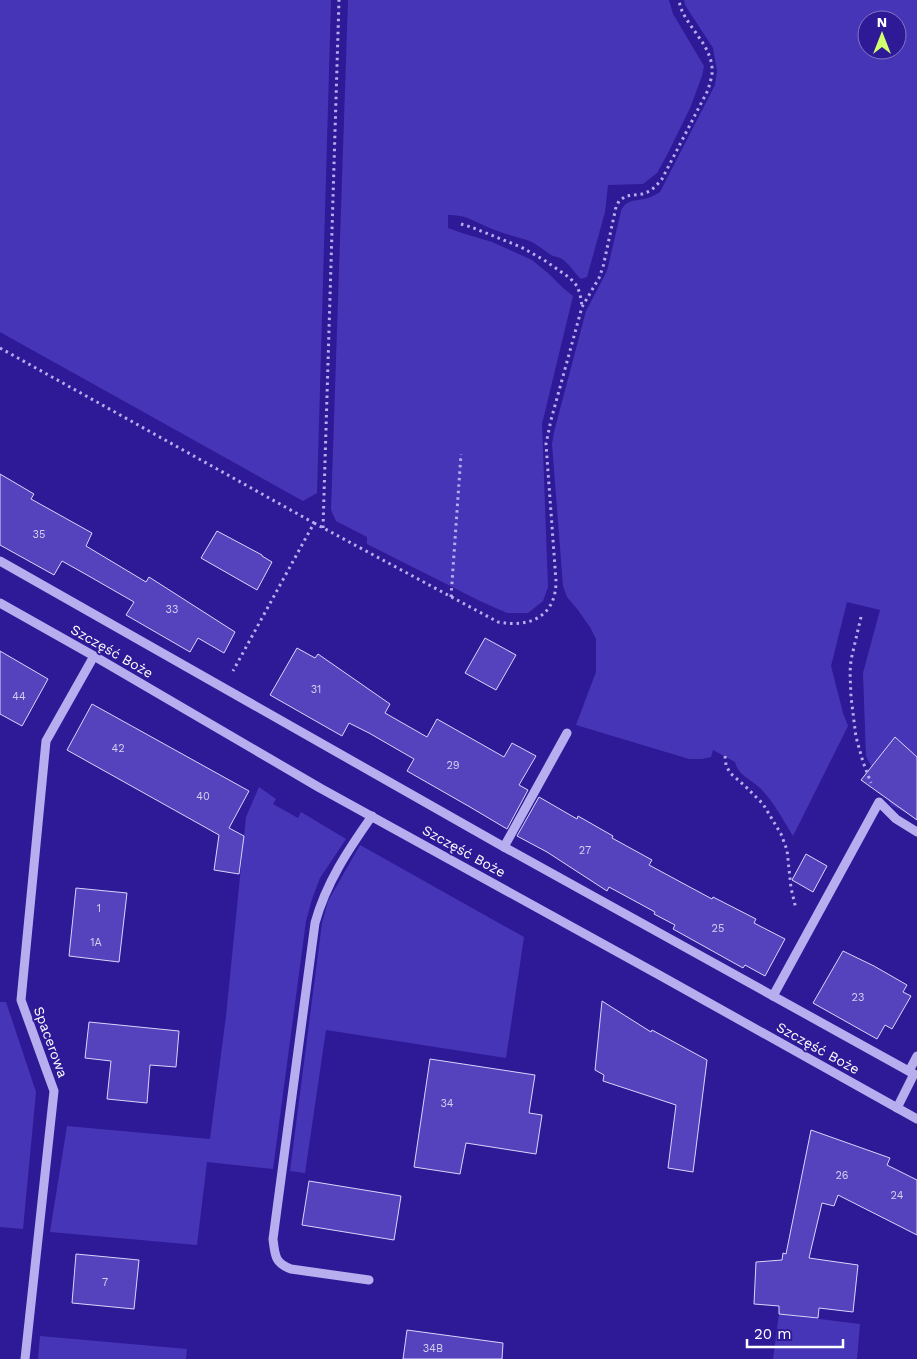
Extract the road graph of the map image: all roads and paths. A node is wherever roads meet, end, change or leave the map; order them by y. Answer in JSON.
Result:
{"nodes":[{"id":1,"x":339,"y":0,"type":"edge"},
{"id":2,"x":678,"y":0,"type":"edge"},
{"id":3,"x":460,"y":224,"type":"dead end"},
{"id":4,"x":582,"y":307,"type":"junction"},
{"id":5,"x":0,"y":348,"type":"edge"},
{"id":6,"x":461,"y":454,"type":"dead end"},
{"id":7,"x":314,"y":523,"type":"junction"},
{"id":8,"x":324,"y":528,"type":"junction"},
{"id":9,"x":0,"y":561,"type":"edge"},
{"id":10,"x":451,"y":596,"type":"junction"},
{"id":11,"x":0,"y":603,"type":"edge"},
{"id":12,"x":861,"y":617,"type":"dead end"},
{"id":13,"x":94,"y":656,"type":"junction"},
{"id":14,"x":223,"y":689,"type":"junction"},
{"id":15,"x":567,"y":733,"type":"dead end"},
{"id":16,"x":725,"y":756,"type":"dead end"},
{"id":17,"x":879,"y":802,"type":"junction"},
{"id":18,"x":372,"y":816,"type":"junction"},
{"id":19,"x":917,"y":832,"type":"edge"},
{"id":20,"x":504,"y":848,"type":"junction"},
{"id":21,"x":802,"y":942,"type":"junction"},
{"id":22,"x":773,"y":996,"type":"junction"},
{"id":23,"x":917,"y":1056,"type":"edge"},
{"id":24,"x":909,"y":1071,"type":"junction"},
{"id":25,"x":897,"y":1108,"type":"junction"},
{"id":26,"x":917,"y":1119,"type":"edge"},
{"id":27,"x":369,"y":1280,"type":"dead end"},
{"id":28,"x":25,"y":1359,"type":"edge"}],
"edges":[{"from":1,"to":8,"type":"path"},
{"from":2,"to":4,"type":"path"},
{"from":3,"to":4,"type":"path"},
{"from":4,"to":10,"type":"path"},
{"from":5,"to":7,"type":"path"},
{"from":6,"to":10,"type":"path"},
{"from":7,"to":8,"type":"path"},
{"from":7,"to":14,"type":"path"},
{"from":8,"to":10,"type":"path"},
{"from":9,"to":14,"type":"street"},
{"from":11,"to":13,"type":"street","name":"Szczęść Boże"},
{"from":12,"to":17,"type":"path"},
{"from":13,"to":18,"type":"street","name":"Szczęść Boże"},
{"from":13,"to":28,"type":"street","name":"Spacerowa"},
{"from":14,"to":20,"type":"street"},
{"from":15,"to":20,"type":"street"},
{"from":16,"to":21,"type":"path"},
{"from":17,"to":19,"type":"street"},
{"from":17,"to":21,"type":"street"},
{"from":18,"to":25,"type":"street","name":"Szczęść Boże"},
{"from":18,"to":27,"type":"street"},
{"from":20,"to":22,"type":"street"},
{"from":21,"to":22,"type":"street"},
{"from":22,"to":24,"type":"street"},
{"from":23,"to":24,"type":"street"},
{"from":24,"to":25,"type":"street"},
{"from":25,"to":26,"type":"street","name":"Szczęść Boże"}]}
